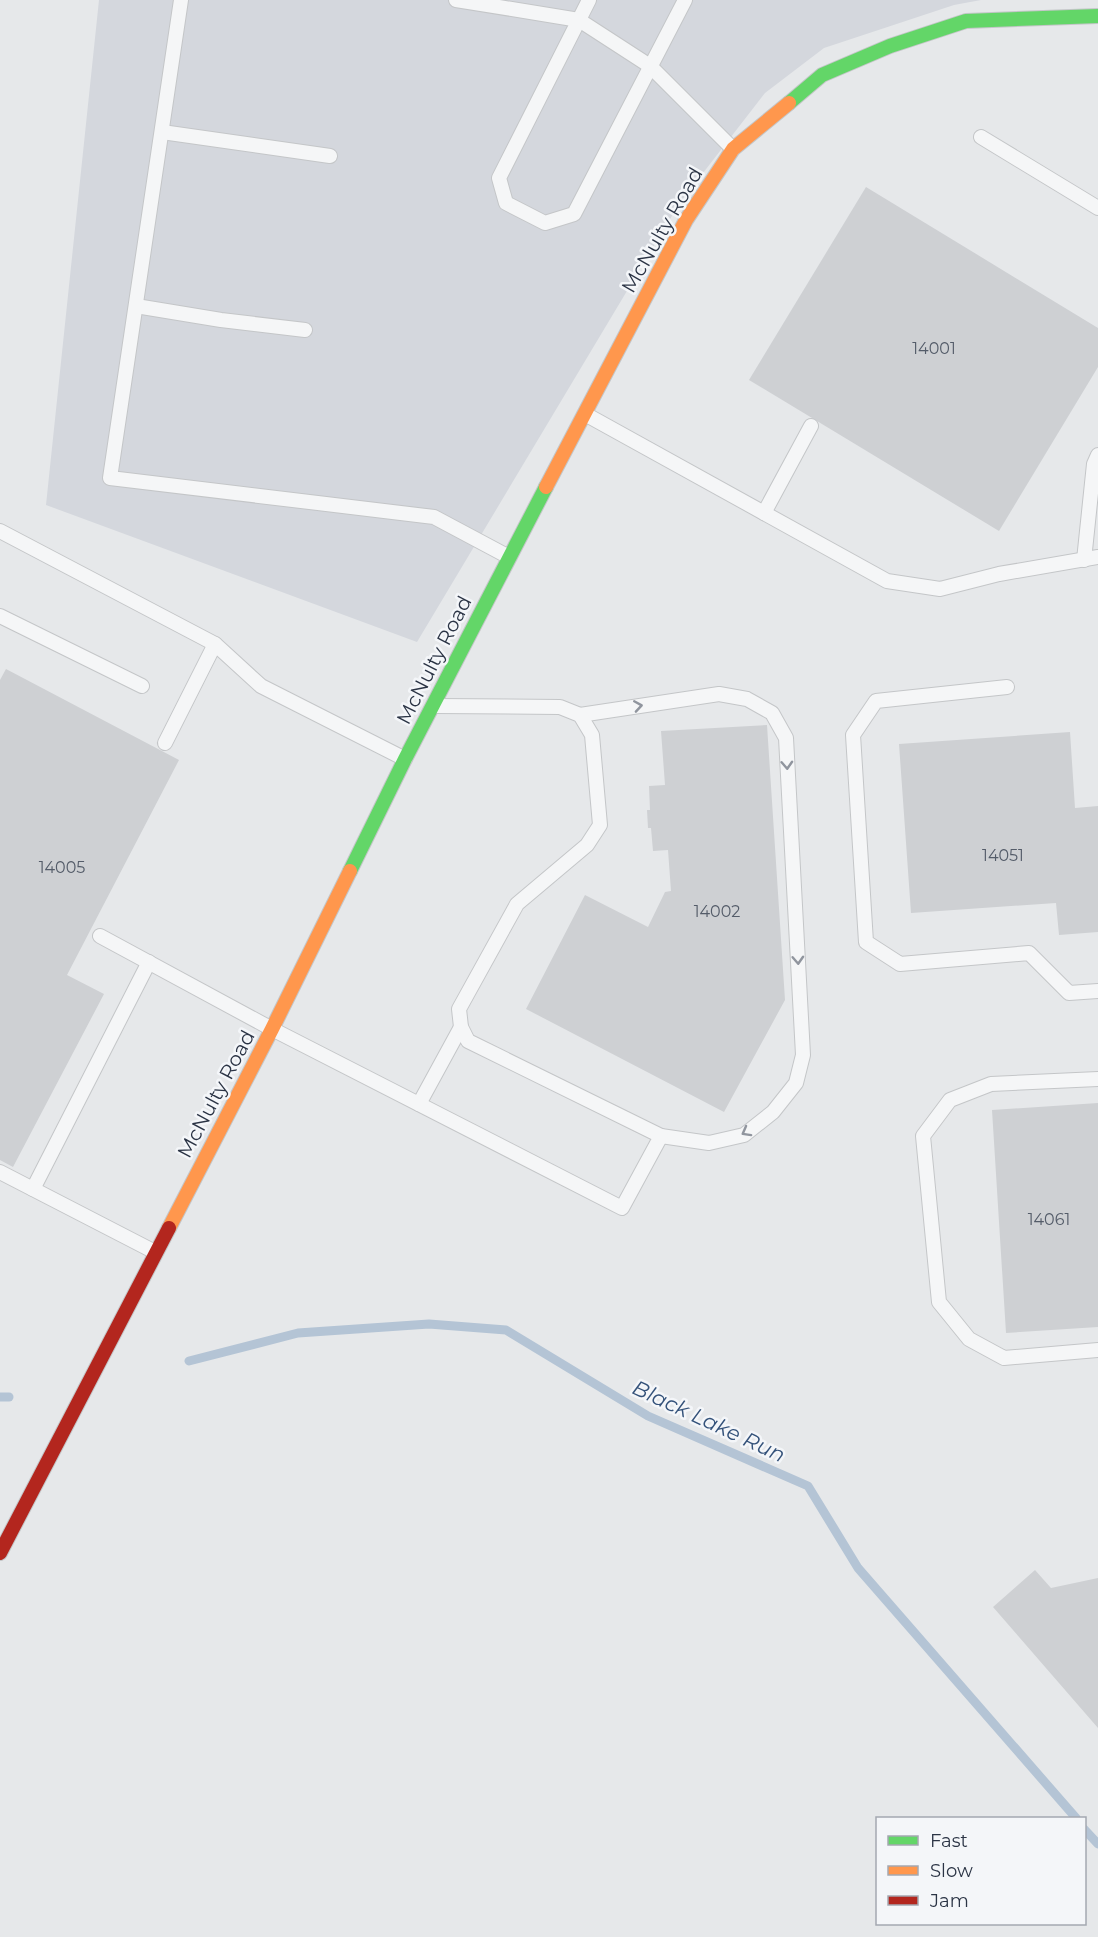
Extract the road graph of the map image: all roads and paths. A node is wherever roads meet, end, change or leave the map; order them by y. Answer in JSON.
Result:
{"nodes":[{"id":1,"x":181,"y":0,"type":"edge"},
{"id":2,"x":456,"y":0,"type":"edge"},
{"id":3,"x":589,"y":0,"type":"edge"},
{"id":4,"x":685,"y":0,"type":"edge"},
{"id":5,"x":1098,"y":16,"type":"edge"},
{"id":6,"x":579,"y":20,"type":"junction"},
{"id":7,"x":650,"y":66,"type":"junction"},
{"id":8,"x":162,"y":132,"type":"junction"},
{"id":9,"x":981,"y":137,"type":"dead end"},
{"id":10,"x":733,"y":149,"type":"junction"},
{"id":11,"x":330,"y":156,"type":"dead end"},
{"id":12,"x":1098,"y":208,"type":"edge"},
{"id":13,"x":136,"y":306,"type":"junction"},
{"id":14,"x":305,"y":330,"type":"dead end"},
{"id":15,"x":585,"y":414,"type":"junction"},
{"id":16,"x":811,"y":426,"type":"dead end"},
{"id":17,"x":1098,"y":455,"type":"edge"},
{"id":18,"x":764,"y":513,"type":"junction"},
{"id":19,"x":0,"y":531,"type":"edge"},
{"id":20,"x":510,"y":557,"type":"junction"},
{"id":21,"x":1091,"y":558,"type":"edge"},
{"id":22,"x":0,"y":616,"type":"edge"},
{"id":23,"x":215,"y":644,"type":"junction"},
{"id":24,"x":142,"y":686,"type":"dead end"},
{"id":25,"x":1007,"y":687,"type":"dead end"},
{"id":26,"x":432,"y":706,"type":"junction"},
{"id":27,"x":580,"y":715,"type":"junction"},
{"id":28,"x":165,"y":743,"type":"dead end"},
{"id":29,"x":405,"y":759,"type":"junction"},
{"id":30,"x":100,"y":936,"type":"dead end"},
{"id":31,"x":149,"y":962,"type":"junction"},
{"id":32,"x":1098,"y":991,"type":"edge"},
{"id":33,"x":461,"y":1027,"type":"junction"},
{"id":34,"x":272,"y":1029,"type":"junction"},
{"id":35,"x":1098,"y":1079,"type":"edge"},
{"id":36,"x":419,"y":1104,"type":"junction"},
{"id":37,"x":660,"y":1136,"type":"junction"},
{"id":38,"x":0,"y":1172,"type":"edge"},
{"id":39,"x":33,"y":1189,"type":"junction"},
{"id":40,"x":155,"y":1252,"type":"junction"},
{"id":41,"x":1098,"y":1350,"type":"edge"},
{"id":42,"x":0,"y":1553,"type":"edge"}],
"edges":[{"from":1,"to":8,"type":"lane"},
{"from":2,"to":6,"type":"lane"},
{"from":3,"to":6,"type":"lane"},
{"from":4,"to":7,"type":"lane"},
{"from":5,"to":10,"type":"street","name":"McNulty Road"},
{"from":6,"to":7,"type":"lane"},
{"from":6,"to":7,"type":"lane"},
{"from":7,"to":10,"type":"lane"},
{"from":8,"to":11,"type":"lane"},
{"from":8,"to":13,"type":"lane"},
{"from":9,"to":12,"type":"lane"},
{"from":10,"to":15,"type":"street","name":"McNulty Road"},
{"from":13,"to":14,"type":"lane"},
{"from":13,"to":20,"type":"lane"},
{"from":15,"to":18,"type":"lane"},
{"from":15,"to":20,"type":"street","name":"McNulty Road"},
{"from":16,"to":18,"type":"lane"},
{"from":17,"to":21,"type":"lane"},
{"from":18,"to":21,"type":"lane"},
{"from":19,"to":23,"type":"lane"},
{"from":20,"to":26,"type":"street","name":"McNulty Road"},
{"from":22,"to":24,"type":"lane"},
{"from":23,"to":28,"type":"lane"},
{"from":23,"to":29,"type":"lane"},
{"from":25,"to":32,"type":"lane"},
{"from":26,"to":27,"type":"lane"},
{"from":26,"to":29,"type":"street","name":"McNulty Road"},
{"from":27,"to":33,"type":"lane"},
{"from":27,"to":37,"type":"lane","one_way":true},
{"from":29,"to":34,"type":"street","name":"McNulty Road"},
{"from":30,"to":31,"type":"lane"},
{"from":31,"to":34,"type":"lane"},
{"from":31,"to":39,"type":"lane"},
{"from":33,"to":36,"type":"lane"},
{"from":33,"to":37,"type":"lane"},
{"from":34,"to":36,"type":"lane"},
{"from":34,"to":40,"type":"street","name":"McNulty Road"},
{"from":35,"to":41,"type":"lane"},
{"from":36,"to":37,"type":"lane"},
{"from":38,"to":39,"type":"lane"},
{"from":39,"to":40,"type":"lane"},
{"from":40,"to":42,"type":"street","name":"McNulty Road"}]}
